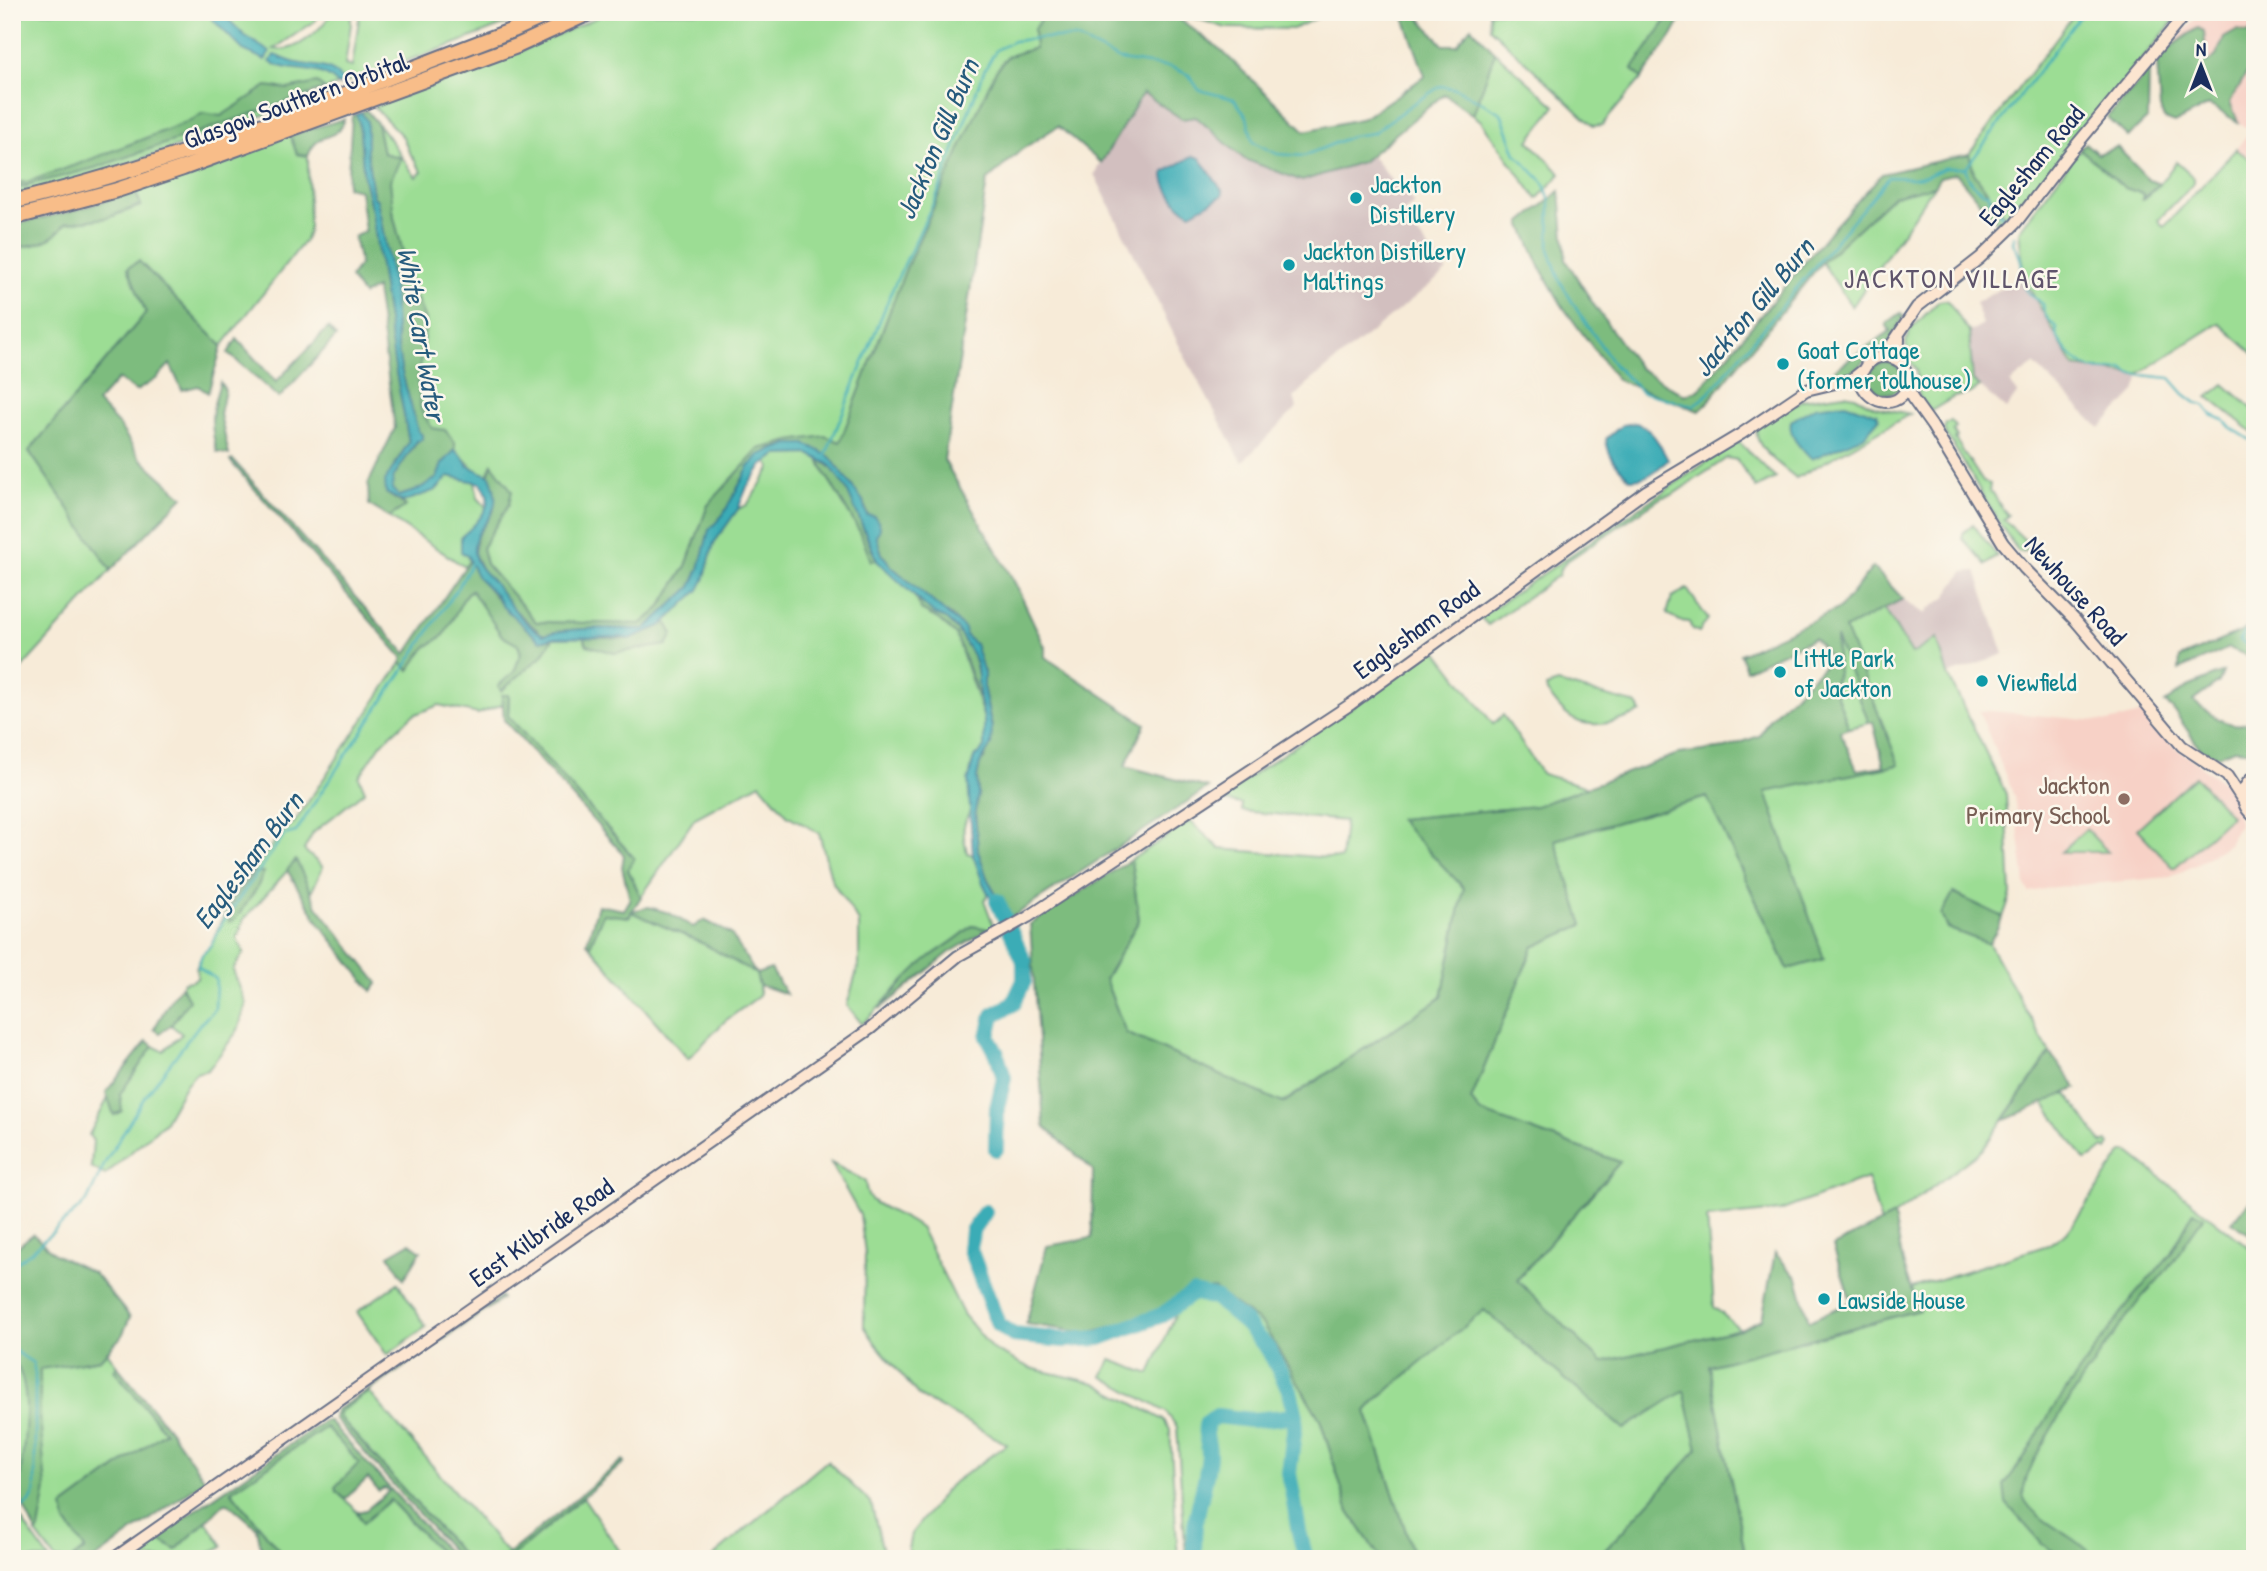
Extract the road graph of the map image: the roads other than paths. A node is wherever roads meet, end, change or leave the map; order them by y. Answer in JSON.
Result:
{"nodes":[{"id":1,"x":553,"y":12,"type":"edge"},
{"id":2,"x":591,"y":12,"type":"edge"},
{"id":3,"x":2187,"y":12,"type":"edge"},
{"id":4,"x":373,"y":90,"type":"junction"},
{"id":5,"x":330,"y":106,"type":"junction"},
{"id":6,"x":12,"y":202,"type":"edge"},
{"id":7,"x":12,"y":218,"type":"edge"},
{"id":8,"x":1899,"y":335,"type":"junction"},
{"id":9,"x":1885,"y":356,"type":"junction"},
{"id":10,"x":1900,"y":362,"type":"junction"},
{"id":11,"x":1862,"y":371,"type":"junction"},
{"id":12,"x":1908,"y":383,"type":"junction"},
{"id":13,"x":1834,"y":384,"type":"junction"},
{"id":14,"x":1866,"y":393,"type":"junction"},
{"id":15,"x":1894,"y":400,"type":"junction"},
{"id":16,"x":1919,"y":411,"type":"junction"},
{"id":17,"x":2227,"y":776,"type":"junction"},
{"id":18,"x":2253,"y":777,"type":"edge"},
{"id":19,"x":2242,"y":799,"type":"junction"},
{"id":20,"x":2255,"y":817,"type":"edge"},
{"id":21,"x":992,"y":937,"type":"joint"},
{"id":22,"x":113,"y":1559,"type":"edge"}],
"edges":[{"from":1,"to":4,"type":"highway","name":"Glasgow Southern Orbital"},
{"from":2,"to":4,"type":"highway","name":"Glasgow Southern Orbital"},
{"from":3,"to":8,"type":"main road","name":"Eaglesham Road"},
{"from":4,"to":5,"type":"highway","name":"Glasgow Southern Orbital"},
{"from":5,"to":6,"type":"highway","name":"Glasgow Southern Orbital"},
{"from":5,"to":7,"type":"highway","name":"Glasgow Southern Orbital"},
{"from":8,"to":9,"type":"main road","name":"Eaglesham Road"},
{"from":8,"to":10,"type":"main road"},
{"from":9,"to":10,"type":"main road"},
{"from":9,"to":11,"type":"main road"},
{"from":10,"to":12,"type":"main road"},
{"from":11,"to":13,"type":"main road","name":"Eaglesham Road"},
{"from":11,"to":14,"type":"main road"},
{"from":12,"to":15,"type":"main road"},
{"from":12,"to":16,"type":"main road","name":"Newhouse Road"},
{"from":13,"to":14,"type":"main road"},
{"from":13,"to":21,"type":"main road","name":"Eaglesham Road"},
{"from":14,"to":15,"type":"main road"},
{"from":15,"to":16,"type":"main road","name":"Newhouse Road"},
{"from":16,"to":17,"type":"main road","name":"Newhouse Road"},
{"from":17,"to":18,"type":"main road","name":"Newhouse Road"},
{"from":17,"to":19,"type":"main road","name":"Newhouse Road"},
{"from":18,"to":19,"type":"main road"},
{"from":19,"to":20,"type":"main road","name":"Newhouse Road"},
{"from":21,"to":22,"type":"main road","name":"East Kilbride Road"}]}
